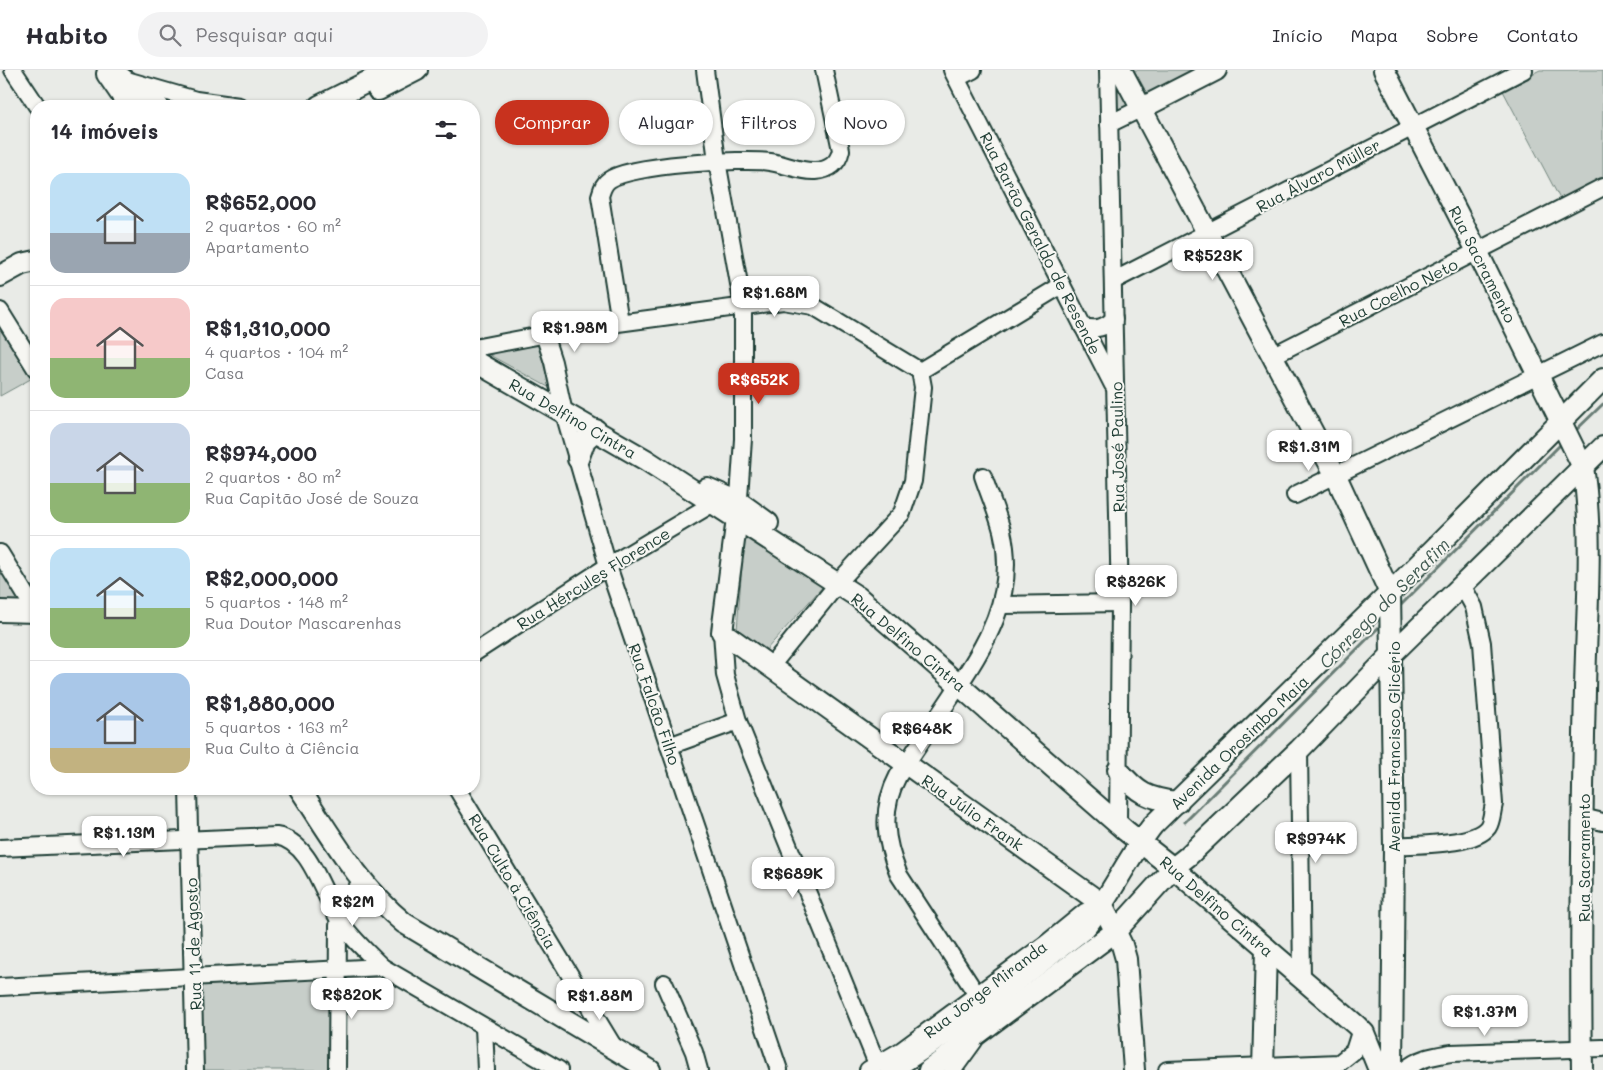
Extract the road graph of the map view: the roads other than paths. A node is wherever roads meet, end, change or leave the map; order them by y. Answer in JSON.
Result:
{"nodes":[{"id":1,"x":13,"y":70,"type":"edge"},
{"id":2,"x":104,"y":70,"type":"edge"},
{"id":3,"x":391,"y":70,"type":"edge"},
{"id":4,"x":418,"y":70,"type":"edge"},
{"id":5,"x":705,"y":70,"type":"edge"},
{"id":6,"x":824,"y":70,"type":"edge"},
{"id":7,"x":973,"y":70,"type":"edge"},
{"id":8,"x":1108,"y":70,"type":"edge"},
{"id":9,"x":1121,"y":70,"type":"edge"},
{"id":10,"x":1216,"y":70,"type":"edge"},
{"id":11,"x":1384,"y":70,"type":"edge"},
{"id":12,"x":1524,"y":70,"type":"edge"},
{"id":13,"x":115,"y":72,"type":"edge"},
{"id":14,"x":954,"y":74,"type":"edge"},
{"id":15,"x":368,"y":76,"type":"edge"},
{"id":16,"x":33,"y":100,"type":"edge"},
{"id":17,"x":125,"y":100,"type":"edge"},
{"id":18,"x":150,"y":100,"type":"edge"},
{"id":19,"x":197,"y":100,"type":"edge"},
{"id":20,"x":329,"y":100,"type":"edge"},
{"id":21,"x":359,"y":100,"type":"edge"},
{"id":22,"x":1142,"y":108,"type":"junction"},
{"id":23,"x":1109,"y":124,"type":"junction"},
{"id":24,"x":1412,"y":126,"type":"junction"},
{"id":25,"x":717,"y":161,"type":"junction"},
{"id":26,"x":1603,"y":187,"type":"edge"},
{"id":27,"x":1208,"y":234,"type":"junction"},
{"id":28,"x":1477,"y":251,"type":"junction"},
{"id":29,"x":29,"y":263,"type":"edge"},
{"id":30,"x":0,"y":276,"type":"edge"},
{"id":31,"x":1113,"y":280,"type":"junction"},
{"id":32,"x":1062,"y":284,"type":"junction"},
{"id":33,"x":743,"y":306,"type":"junction"},
{"id":34,"x":0,"y":310,"type":"edge"},
{"id":35,"x":1114,"y":319,"type":"junction"},
{"id":36,"x":620,"y":322,"type":"junction"},
{"id":37,"x":1083,"y":327,"type":"junction"},
{"id":38,"x":573,"y":329,"type":"junction"},
{"id":39,"x":544,"y":334,"type":"junction"},
{"id":40,"x":1603,"y":343,"type":"edge"},
{"id":41,"x":480,"y":347,"type":"edge"},
{"id":42,"x":1272,"y":356,"type":"junction"},
{"id":43,"x":30,"y":359,"type":"edge"},
{"id":44,"x":553,"y":362,"type":"junction"},
{"id":45,"x":480,"y":364,"type":"edge"},
{"id":46,"x":920,"y":371,"type":"junction"},
{"id":47,"x":1539,"y":375,"type":"junction"},
{"id":48,"x":1603,"y":379,"type":"edge"},
{"id":49,"x":1115,"y":390,"type":"junction"},
{"id":50,"x":564,"y":413,"type":"junction"},
{"id":51,"x":1562,"y":424,"type":"junction"},
{"id":52,"x":596,"y":430,"type":"junction"},
{"id":53,"x":1603,"y":447,"type":"edge"},
{"id":54,"x":578,"y":459,"type":"junction"},
{"id":55,"x":646,"y":460,"type":"junction"},
{"id":56,"x":1581,"y":464,"type":"junction"},
{"id":57,"x":983,"y":476,"type":"dead end"},
{"id":58,"x":1336,"y":476,"type":"junction"},
{"id":59,"x":1296,"y":495,"type":"dead end"},
{"id":60,"x":712,"y":504,"type":"junction"},
{"id":61,"x":738,"y":510,"type":"junction"},
{"id":62,"x":0,"y":553,"type":"edge"},
{"id":63,"x":1595,"y":555,"type":"edge"},
{"id":64,"x":608,"y":566,"type":"junction"},
{"id":65,"x":841,"y":580,"type":"junction"},
{"id":66,"x":1462,"y":585,"type":"junction"},
{"id":67,"x":1390,"y":601,"type":"junction"},
{"id":68,"x":30,"y":602,"type":"edge"},
{"id":69,"x":1120,"y":603,"type":"junction"},
{"id":70,"x":1002,"y":604,"type":"junction"},
{"id":71,"x":0,"y":612,"type":"edge"},
{"id":72,"x":30,"y":612,"type":"edge"},
{"id":73,"x":722,"y":632,"type":"junction"},
{"id":74,"x":1392,"y":647,"type":"junction"},
{"id":75,"x":480,"y":649,"type":"edge"},
{"id":76,"x":764,"y":661,"type":"junction"},
{"id":77,"x":725,"y":675,"type":"junction"},
{"id":78,"x":960,"y":684,"type":"junction"},
{"id":79,"x":738,"y":721,"type":"junction"},
{"id":80,"x":669,"y":746,"type":"junction"},
{"id":81,"x":1299,"y":750,"type":"junction"},
{"id":82,"x":906,"y":764,"type":"junction"},
{"id":83,"x":1118,"y":770,"type":"junction"},
{"id":84,"x":188,"y":795,"type":"edge"},
{"id":85,"x":304,"y":795,"type":"edge"},
{"id":86,"x":461,"y":795,"type":"edge"},
{"id":87,"x":1178,"y":802,"type":"junction"},
{"id":88,"x":1582,"y":817,"type":"junction"},
{"id":89,"x":1603,"y":822,"type":"edge"},
{"id":90,"x":1118,"y":824,"type":"junction"},
{"id":91,"x":190,"y":840,"type":"junction"},
{"id":92,"x":1140,"y":842,"type":"junction"},
{"id":93,"x":1394,"y":846,"type":"junction"},
{"id":94,"x":0,"y":848,"type":"edge"},
{"id":95,"x":1173,"y":868,"type":"junction"},
{"id":96,"x":361,"y":881,"type":"junction"},
{"id":97,"x":1101,"y":905,"type":"junction"},
{"id":98,"x":339,"y":919,"type":"junction"},
{"id":99,"x":1116,"y":931,"type":"junction"},
{"id":100,"x":1266,"y":948,"type":"junction"},
{"id":101,"x":382,"y":967,"type":"junction"},
{"id":102,"x":337,"y":970,"type":"junction"},
{"id":103,"x":194,"y":976,"type":"junction"},
{"id":104,"x":1302,"y":978,"type":"junction"},
{"id":105,"x":664,"y":983,"type":"dead end"},
{"id":106,"x":0,"y":987,"type":"edge"},
{"id":107,"x":977,"y":995,"type":"junction"},
{"id":108,"x":484,"y":1027,"type":"junction"},
{"id":109,"x":1361,"y":1029,"type":"junction"},
{"id":110,"x":979,"y":1035,"type":"junction"},
{"id":111,"x":1603,"y":1048,"type":"edge"},
{"id":112,"x":1582,"y":1050,"type":"junction"},
{"id":113,"x":616,"y":1051,"type":"junction"},
{"id":114,"x":879,"y":1068,"type":"edge"},
{"id":115,"x":1263,"y":1068,"type":"edge"},
{"id":116,"x":195,"y":1070,"type":"edge"},
{"id":117,"x":337,"y":1070,"type":"edge"},
{"id":118,"x":486,"y":1070,"type":"edge"},
{"id":119,"x":559,"y":1070,"type":"edge"},
{"id":120,"x":650,"y":1070,"type":"edge"},
{"id":121,"x":699,"y":1070,"type":"edge"},
{"id":122,"x":779,"y":1070,"type":"edge"},
{"id":123,"x":928,"y":1070,"type":"edge"},
{"id":124,"x":953,"y":1070,"type":"edge"},
{"id":125,"x":1134,"y":1070,"type":"edge"},
{"id":126,"x":1167,"y":1070,"type":"edge"},
{"id":127,"x":1379,"y":1070,"type":"edge"},
{"id":128,"x":1392,"y":1070,"type":"edge"},
{"id":129,"x":1405,"y":1070,"type":"edge"},
{"id":130,"x":1582,"y":1070,"type":"edge"}],
"edges":[{"from":1,"to":16,"type":"street"},
{"from":2,"to":17,"type":"main road"},
{"from":3,"to":15,"type":"main road"},
{"from":4,"to":21,"type":"main road"},
{"from":5,"to":25,"type":"street"},
{"from":6,"to":25,"type":"street"},
{"from":7,"to":14,"type":"street"},
{"from":8,"to":23,"type":"street","name":"Rua José Paulino"},
{"from":9,"to":22,"type":"main road","name":"Avenida Francisco Glicério"},
{"from":10,"to":22,"type":"main road"},
{"from":11,"to":24,"type":"main road","name":"Rua Sacramento"},
{"from":12,"to":24,"type":"street","name":"Rua Álvaro Müller"},
{"from":13,"to":18,"type":"main road"},
{"from":13,"to":19,"type":"street"},
{"from":14,"to":32,"type":"street","name":"Rua Barão Geraldo de Resende"},
{"from":15,"to":20,"type":"main road"},
{"from":22,"to":23,"type":"street"},
{"from":22,"to":27,"type":"main road","name":"Avenida Francisco Glicério"},
{"from":23,"to":31,"type":"street","name":"Rua José Paulino"},
{"from":24,"to":27,"type":"street","name":"Rua Álvaro Müller"},
{"from":24,"to":28,"type":"main road","name":"Rua Sacramento"},
{"from":25,"to":33,"type":"street"},
{"from":25,"to":36,"type":"street"},
{"from":26,"to":28,"type":"street","name":"Rua Coelho Neto"},
{"from":27,"to":31,"type":"street","name":"Rua Álvaro Müller"},
{"from":27,"to":42,"type":"main road","name":"Avenida Francisco Glicério"},
{"from":28,"to":42,"type":"street","name":"Rua Coelho Neto"},
{"from":28,"to":47,"type":"main road","name":"Rua Sacramento"},
{"from":29,"to":30,"type":"main road"},
{"from":31,"to":35,"type":"street","name":"Rua José Paulino"},
{"from":32,"to":37,"type":"street","name":"Rua Barão Geraldo de Resende"},
{"from":32,"to":46,"type":"street"},
{"from":33,"to":36,"type":"street"},
{"from":33,"to":46,"type":"street"},
{"from":33,"to":61,"type":"street"},
{"from":34,"to":43,"type":"street"},
{"from":35,"to":37,"type":"street"},
{"from":35,"to":49,"type":"street","name":"Rua José Paulino"},
{"from":36,"to":38,"type":"street"},
{"from":37,"to":49,"type":"street","name":"Rua Barão Geraldo de Resende"},
{"from":38,"to":39,"type":"street"},
{"from":38,"to":44,"type":"street"},
{"from":39,"to":41,"type":"street"},
{"from":39,"to":44,"type":"street","name":"Rua Falcão Filho"},
{"from":40,"to":47,"type":"street"},
{"from":42,"to":58,"type":"main road","name":"Avenida Francisco Glicério"},
{"from":44,"to":50,"type":"street","name":"Rua Falcão Filho"},
{"from":45,"to":50,"type":"main road","name":"Rua Delfino Cintra"},
{"from":46,"to":65,"type":"street"},
{"from":47,"to":51,"type":"main road","name":"Rua Sacramento"},
{"from":47,"to":58,"type":"street"},
{"from":48,"to":51,"type":"main road","name":"Avenida Orosimbo Maia"},
{"from":49,"to":69,"type":"street","name":"Rua José Paulino"},
{"from":50,"to":52,"type":"main road","name":"Rua Delfino Cintra"},
{"from":50,"to":54,"type":"street","name":"Rua Falcão Filho"},
{"from":51,"to":56,"type":"main road","name":"Rua Sacramento"},
{"from":51,"to":67,"type":"main road","name":"Avenida Orosimbo Maia"},
{"from":52,"to":54,"type":"main road"},
{"from":52,"to":55,"type":"main road","name":"Rua Delfino Cintra"},
{"from":53,"to":56,"type":"main road"},
{"from":54,"to":64,"type":"street","name":"Rua Falcão Filho"},
{"from":55,"to":60,"type":"main road","name":"Rua Delfino Cintra"},
{"from":55,"to":61,"type":"main road"},
{"from":56,"to":63,"type":"main road","name":"Rua Sacramento"},
{"from":56,"to":66,"type":"main road"},
{"from":57,"to":70,"type":"street"},
{"from":58,"to":59,"type":"street"},
{"from":58,"to":67,"type":"main road","name":"Avenida Francisco Glicério"},
{"from":60,"to":61,"type":"main road","name":"Rua Delfino Cintra"},
{"from":60,"to":64,"type":"street","name":"Rua Hércules Florence"},
{"from":61,"to":65,"type":"main road","name":"Rua Delfino Cintra"},
{"from":61,"to":73,"type":"main road"},
{"from":62,"to":68,"type":"street"},
{"from":63,"to":88,"type":"main road","name":"Rua Sacramento"},
{"from":64,"to":75,"type":"street","name":"Rua Hércules Florence"},
{"from":64,"to":80,"type":"street","name":"Rua Falcão Filho"},
{"from":65,"to":76,"type":"street"},
{"from":65,"to":78,"type":"main road","name":"Rua Delfino Cintra"},
{"from":66,"to":74,"type":"main road"},
{"from":66,"to":93,"type":"street"},
{"from":67,"to":74,"type":"main road","name":"Avenida Francisco Glicério"},
{"from":67,"to":87,"type":"main road","name":"Avenida Orosimbo Maia"},
{"from":69,"to":70,"type":"street"},
{"from":69,"to":83,"type":"street","name":"Rua José Paulino"},
{"from":70,"to":78,"type":"street"},
{"from":71,"to":72,"type":"main road"},
{"from":73,"to":76,"type":"main road","name":"Rua Júlio Frank"},
{"from":73,"to":77,"type":"street"},
{"from":74,"to":81,"type":"main road"},
{"from":74,"to":93,"type":"main road","name":"Avenida Francisco Glicério"},
{"from":76,"to":77,"type":"street"},
{"from":76,"to":82,"type":"main road","name":"Rua Júlio Frank"},
{"from":77,"to":79,"type":"street"},
{"from":78,"to":82,"type":"street"},
{"from":78,"to":90,"type":"main road","name":"Rua Delfino Cintra"},
{"from":79,"to":80,"type":"street"},
{"from":79,"to":114,"type":"street"},
{"from":80,"to":122,"type":"street","name":"Rua Falcão Filho"},
{"from":81,"to":95,"type":"main road"},
{"from":81,"to":104,"type":"street"},
{"from":82,"to":97,"type":"main road","name":"Rua Júlio Frank"},
{"from":82,"to":107,"type":"street"},
{"from":83,"to":87,"type":"main road"},
{"from":83,"to":90,"type":"street","name":"Rua José Paulino"},
{"from":84,"to":91,"type":"street","name":"Rua 11 de Agosto"},
{"from":85,"to":96,"type":"main road"},
{"from":86,"to":113,"type":"street","name":"Rua Culto à Ciência"},
{"from":87,"to":92,"type":"main road","name":"Avenida Orosimbo Maia"},
{"from":88,"to":89,"type":"street"},
{"from":88,"to":112,"type":"main road","name":"Rua Sacramento"},
{"from":90,"to":92,"type":"main road","name":"Rua Delfino Cintra"},
{"from":91,"to":94,"type":"street"},
{"from":91,"to":98,"type":"street"},
{"from":91,"to":103,"type":"street","name":"Rua 11 de Agosto"},
{"from":92,"to":95,"type":"main road","name":"Rua Delfino Cintra"},
{"from":92,"to":97,"type":"main road","name":"Avenida Orosimbo Maia"},
{"from":93,"to":128,"type":"main road","name":"Avenida Francisco Glicério"},
{"from":95,"to":99,"type":"main road"},
{"from":95,"to":100,"type":"main road","name":"Rua Delfino Cintra"},
{"from":96,"to":98,"type":"street"},
{"from":96,"to":113,"type":"main road"},
{"from":97,"to":99,"type":"main road"},
{"from":97,"to":107,"type":"street","name":"Rua Jorge Miranda"},
{"from":97,"to":114,"type":"main road","name":"Rua Jorge Miranda"},
{"from":98,"to":101,"type":"street"},
{"from":98,"to":102,"type":"street"},
{"from":99,"to":110,"type":"main road","name":"Rua Jorge Miranda"},
{"from":99,"to":125,"type":"main road"},
{"from":100,"to":104,"type":"main road","name":"Rua Delfino Cintra"},
{"from":100,"to":115,"type":"main road"},
{"from":101,"to":102,"type":"street"},
{"from":101,"to":108,"type":"street"},
{"from":102,"to":103,"type":"street"},
{"from":102,"to":117,"type":"street"},
{"from":103,"to":106,"type":"street"},
{"from":103,"to":116,"type":"street","name":"Rua 11 de Agosto"},
{"from":104,"to":109,"type":"main road","name":"Rua Delfino Cintra"},
{"from":105,"to":121,"type":"street"},
{"from":107,"to":114,"type":"street","name":"Rua Jorge Miranda"},
{"from":108,"to":118,"type":"street"},
{"from":108,"to":119,"type":"street"},
{"from":109,"to":115,"type":"street"},
{"from":109,"to":127,"type":"main road","name":"Rua Delfino Cintra"},
{"from":110,"to":123,"type":"main road","name":"Rua Jorge Miranda"},
{"from":110,"to":124,"type":"street","name":"Rua Jorge Miranda"},
{"from":111,"to":112,"type":"street"},
{"from":112,"to":129,"type":"street"},
{"from":112,"to":130,"type":"main road","name":"Rua Sacramento"},
{"from":113,"to":120,"type":"main road"},
{"from":115,"to":126,"type":"street"}]}
